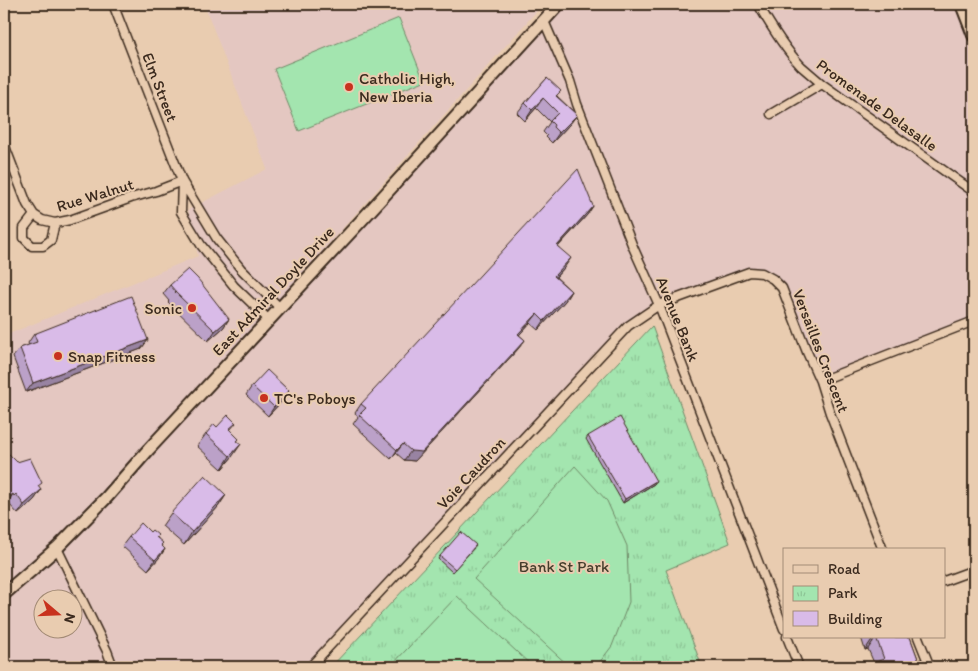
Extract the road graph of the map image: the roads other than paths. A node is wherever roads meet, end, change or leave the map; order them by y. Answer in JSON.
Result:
{"nodes":[{"id":1,"x":113,"y":4,"type":"edge"},
{"id":2,"x":559,"y":4,"type":"edge"},
{"id":3,"x":758,"y":4,"type":"edge"},
{"id":4,"x":962,"y":4,"type":"edge"},
{"id":5,"x":544,"y":21,"type":"junction"},
{"id":6,"x":974,"y":35,"type":"edge"},
{"id":7,"x":822,"y":84,"type":"junction"},
{"id":8,"x":772,"y":114,"type":"dead end"},
{"id":9,"x":4,"y":144,"type":"edge"},
{"id":10,"x":182,"y":181,"type":"junction"},
{"id":11,"x":974,"y":192,"type":"edge"},
{"id":12,"x":34,"y":215,"type":"junction"},
{"id":13,"x":55,"y":223,"type":"junction"},
{"id":14,"x":659,"y":305,"type":"junction"},
{"id":15,"x":280,"y":308,"type":"junction"},
{"id":16,"x":269,"y":320,"type":"junction"},
{"id":17,"x":974,"y":321,"type":"edge"},
{"id":18,"x":820,"y":381,"type":"junction"},
{"id":19,"x":57,"y":548,"type":"junction"},
{"id":20,"x":882,"y":548,"type":"edge"},
{"id":21,"x":974,"y":570,"type":"edge"},
{"id":22,"x":946,"y":580,"type":"edge"},
{"id":23,"x":4,"y":594,"type":"edge"},
{"id":24,"x":783,"y":626,"type":"edge"},
{"id":25,"x":918,"y":638,"type":"edge"},
{"id":26,"x":788,"y":639,"type":"edge"},
{"id":27,"x":113,"y":667,"type":"edge"},
{"id":28,"x":310,"y":667,"type":"edge"},
{"id":29,"x":799,"y":667,"type":"edge"},
{"id":30,"x":930,"y":667,"type":"edge"}],
"edges":[{"from":1,"to":10,"type":"street","name":"Elm Street"},
{"from":2,"to":5,"type":"main road","name":"East Admiral Doyle Drive"},
{"from":3,"to":7,"type":"street","name":"Promenade Delasalle"},
{"from":4,"to":6,"type":"main road"},
{"from":5,"to":14,"type":"street","name":"Avenue Bank"},
{"from":5,"to":15,"type":"main road","name":"East Admiral Doyle Drive"},
{"from":7,"to":8,"type":"street"},
{"from":7,"to":11,"type":"street","name":"Promenade Delasalle"},
{"from":9,"to":12,"type":"street"},
{"from":10,"to":13,"type":"street","name":"Rue Walnut"},
{"from":10,"to":15,"type":"street","name":"Elm Street"},
{"from":10,"to":16,"type":"street","name":"Elm Street"},
{"from":12,"to":13,"type":"street","name":"Rue Walnut"},
{"from":12,"to":13,"type":"street"},
{"from":14,"to":18,"type":"street","name":"Versailles Crescent"},
{"from":14,"to":24,"type":"street","name":"Avenue Bank"},
{"from":14,"to":28,"type":"street","name":"Voie Caudron"},
{"from":15,"to":16,"type":"main road","name":"East Admiral Doyle Drive"},
{"from":16,"to":19,"type":"main road","name":"East Admiral Doyle Drive"},
{"from":17,"to":18,"type":"street"},
{"from":18,"to":20,"type":"street","name":"Versailles Crescent"},
{"from":19,"to":23,"type":"main road","name":"East Admiral Doyle Drive"},
{"from":19,"to":27,"type":"street"},
{"from":21,"to":22,"type":"street"},
{"from":25,"to":30,"type":"street"},
{"from":26,"to":29,"type":"street"}]}
